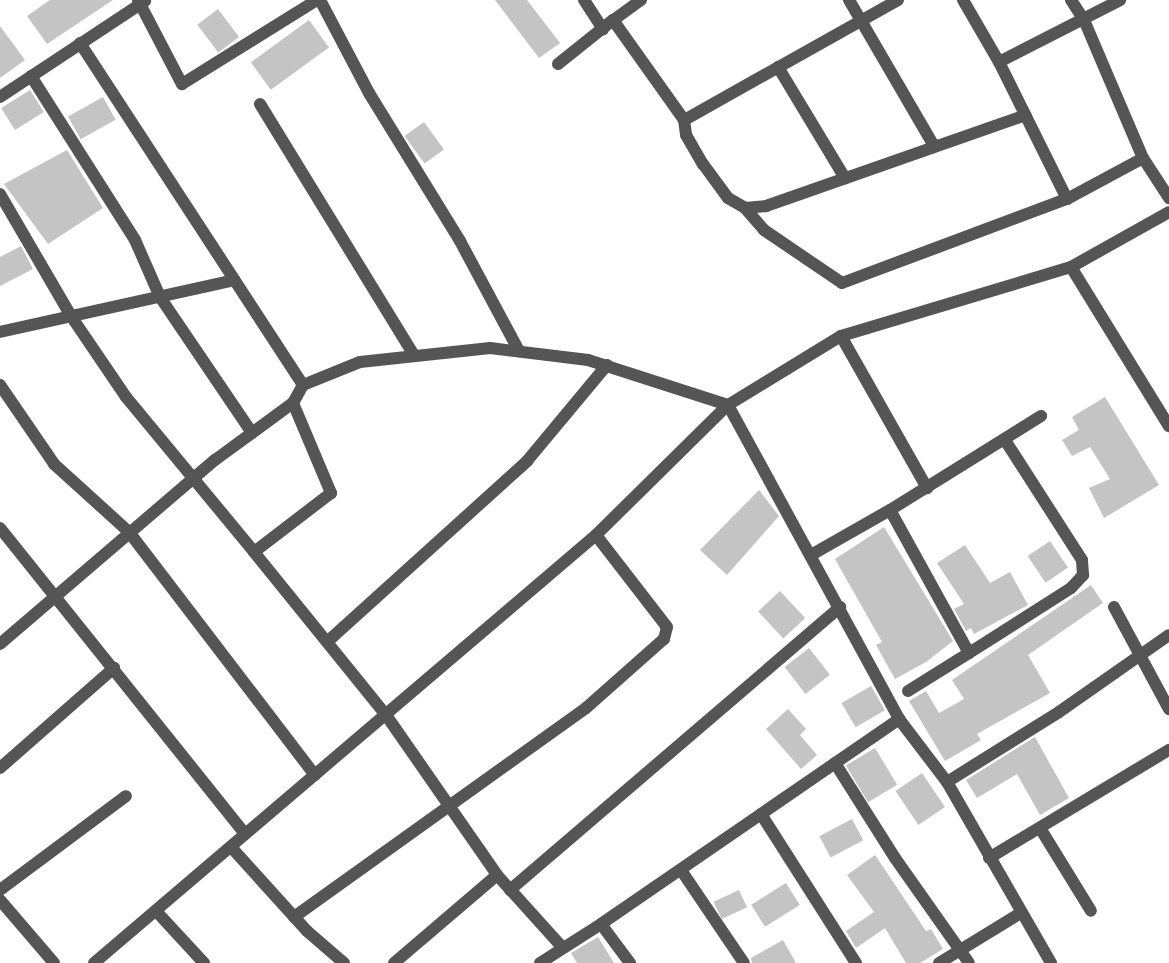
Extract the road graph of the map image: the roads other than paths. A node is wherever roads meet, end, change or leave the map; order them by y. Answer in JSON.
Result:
{"nodes":[{"id":1,"x":318,"y":0,"type":"edge"},
{"id":2,"x":584,"y":0,"type":"edge"},
{"id":3,"x":641,"y":0,"type":"edge"},
{"id":4,"x":849,"y":0,"type":"edge"},
{"id":5,"x":898,"y":0,"type":"edge"},
{"id":6,"x":963,"y":0,"type":"edge"},
{"id":7,"x":1071,"y":0,"type":"edge"},
{"id":8,"x":1120,"y":0,"type":"edge"},
{"id":9,"x":142,"y":1,"type":"edge"},
{"id":10,"x":861,"y":19,"type":"junction"},
{"id":11,"x":613,"y":20,"type":"junction"},
{"id":12,"x":1084,"y":20,"type":"junction"},
{"id":13,"x":603,"y":29,"type":"junction"},
{"id":14,"x":80,"y":43,"type":"junction"},
{"id":15,"x":999,"y":62,"type":"junction"},
{"id":16,"x":558,"y":64,"type":"dead end"},
{"id":17,"x":778,"y":67,"type":"junction"},
{"id":18,"x":31,"y":76,"type":"junction"},
{"id":19,"x":0,"y":97,"type":"edge"},
{"id":20,"x":260,"y":104,"type":"dead end"},
{"id":21,"x":1026,"y":115,"type":"junction"},
{"id":22,"x":684,"y":120,"type":"junction"},
{"id":23,"x":934,"y":146,"type":"junction"},
{"id":24,"x":1143,"y":158,"type":"junction"},
{"id":25,"x":845,"y":178,"type":"junction"},
{"id":26,"x":0,"y":194,"type":"edge"},
{"id":27,"x":1169,"y":198,"type":"edge"},
{"id":28,"x":1067,"y":199,"type":"junction"},
{"id":29,"x":745,"y":208,"type":"junction"},
{"id":30,"x":1169,"y":212,"type":"edge"},
{"id":31,"x":1071,"y":267,"type":"junction"},
{"id":32,"x":234,"y":280,"type":"junction"},
{"id":33,"x":160,"y":297,"type":"junction"},
{"id":34,"x":71,"y":316,"type":"junction"},
{"id":35,"x":0,"y":332,"type":"edge"},
{"id":36,"x":841,"y":336,"type":"junction"},
{"id":37,"x":519,"y":351,"type":"junction"},
{"id":38,"x":414,"y":355,"type":"junction"},
{"id":39,"x":607,"y":365,"type":"junction"},
{"id":40,"x":0,"y":385,"type":"edge"},
{"id":41,"x":303,"y":386,"type":"junction"},
{"id":42,"x":293,"y":403,"type":"junction"},
{"id":43,"x":728,"y":405,"type":"junction"},
{"id":44,"x":1041,"y":416,"type":"dead end"},
{"id":45,"x":1169,"y":426,"type":"edge"},
{"id":46,"x":252,"y":433,"type":"junction"},
{"id":47,"x":1005,"y":440,"type":"junction"},
{"id":48,"x":196,"y":479,"type":"junction"},
{"id":49,"x":927,"y":488,"type":"junction"},
{"id":50,"x":891,"y":510,"type":"junction"},
{"id":51,"x":0,"y":528,"type":"edge"},
{"id":52,"x":129,"y":532,"type":"junction"},
{"id":53,"x":596,"y":536,"type":"junction"},
{"id":54,"x":254,"y":552,"type":"junction"},
{"id":55,"x":811,"y":555,"type":"junction"},
{"id":56,"x":56,"y":596,"type":"junction"},
{"id":57,"x":840,"y":607,"type":"junction"},
{"id":58,"x":1114,"y":607,"type":"dead end"},
{"id":59,"x":1169,"y":634,"type":"edge"},
{"id":60,"x":327,"y":642,"type":"junction"},
{"id":61,"x":0,"y":644,"type":"edge"},
{"id":62,"x":1140,"y":651,"type":"junction"},
{"id":63,"x":969,"y":652,"type":"junction"},
{"id":64,"x":114,"y":668,"type":"junction"},
{"id":65,"x":908,"y":691,"type":"dead end"},
{"id":66,"x":1169,"y":709,"type":"edge"},
{"id":67,"x":386,"y":714,"type":"junction"},
{"id":68,"x":899,"y":719,"type":"junction"},
{"id":69,"x":1169,"y":750,"type":"edge"},
{"id":70,"x":835,"y":763,"type":"junction"},
{"id":71,"x":0,"y":768,"type":"edge"},
{"id":72,"x":315,"y":775,"type":"junction"},
{"id":73,"x":947,"y":782,"type":"junction"},
{"id":74,"x":126,"y":795,"type":"dead end"},
{"id":75,"x":449,"y":806,"type":"junction"},
{"id":76,"x":761,"y":814,"type":"junction"},
{"id":77,"x":1040,"y":828,"type":"junction"},
{"id":78,"x":245,"y":834,"type":"junction"},
{"id":79,"x":231,"y":847,"type":"junction"},
{"id":80,"x":989,"y":858,"type":"junction"},
{"id":81,"x":681,"y":870,"type":"junction"},
{"id":82,"x":497,"y":875,"type":"junction"},
{"id":83,"x":0,"y":890,"type":"edge"},
{"id":84,"x":510,"y":890,"type":"junction"},
{"id":85,"x":0,"y":900,"type":"edge"},
{"id":86,"x":156,"y":911,"type":"junction"},
{"id":87,"x":1091,"y":911,"type":"dead end"},
{"id":88,"x":1019,"y":914,"type":"junction"},
{"id":89,"x":294,"y":917,"type":"junction"},
{"id":90,"x":601,"y":924,"type":"junction"},
{"id":91,"x":563,"y":948,"type":"junction"},
{"id":92,"x":958,"y":951,"type":"junction"},
{"id":93,"x":54,"y":963,"type":"edge"},
{"id":94,"x":94,"y":963,"type":"edge"},
{"id":95,"x":204,"y":963,"type":"edge"},
{"id":96,"x":344,"y":963,"type":"edge"},
{"id":97,"x":394,"y":963,"type":"edge"},
{"id":98,"x":540,"y":963,"type":"edge"},
{"id":99,"x":630,"y":963,"type":"edge"},
{"id":100,"x":744,"y":963,"type":"edge"},
{"id":101,"x":856,"y":963,"type":"edge"},
{"id":102,"x":939,"y":963,"type":"edge"},
{"id":103,"x":969,"y":963,"type":"edge"},
{"id":104,"x":1051,"y":963,"type":"edge"}],
"edges":[{"from":1,"to":9,"type":"street"},
{"from":1,"to":37,"type":"street"},
{"from":2,"to":13,"type":"street"},
{"from":3,"to":11,"type":"street"},
{"from":4,"to":10,"type":"street"},
{"from":5,"to":10,"type":"street"},
{"from":6,"to":15,"type":"street"},
{"from":7,"to":12,"type":"street"},
{"from":8,"to":12,"type":"street"},
{"from":9,"to":14,"type":"street"},
{"from":10,"to":17,"type":"street"},
{"from":10,"to":23,"type":"street"},
{"from":11,"to":13,"type":"street"},
{"from":11,"to":22,"type":"street"},
{"from":12,"to":15,"type":"street"},
{"from":12,"to":24,"type":"street"},
{"from":13,"to":16,"type":"street"},
{"from":14,"to":18,"type":"street"},
{"from":14,"to":32,"type":"street"},
{"from":15,"to":21,"type":"street"},
{"from":17,"to":22,"type":"street"},
{"from":17,"to":25,"type":"street"},
{"from":18,"to":19,"type":"street"},
{"from":18,"to":33,"type":"street"},
{"from":20,"to":38,"type":"street"},
{"from":21,"to":23,"type":"street"},
{"from":21,"to":28,"type":"street"},
{"from":22,"to":29,"type":"street"},
{"from":23,"to":25,"type":"street"},
{"from":24,"to":27,"type":"street"},
{"from":24,"to":28,"type":"street"},
{"from":25,"to":29,"type":"street"},
{"from":26,"to":34,"type":"street"},
{"from":28,"to":29,"type":"street"},
{"from":30,"to":31,"type":"street"},
{"from":31,"to":36,"type":"street"},
{"from":31,"to":45,"type":"street"},
{"from":32,"to":33,"type":"street"},
{"from":32,"to":41,"type":"street"},
{"from":33,"to":34,"type":"street"},
{"from":33,"to":46,"type":"street"},
{"from":34,"to":35,"type":"street"},
{"from":34,"to":48,"type":"street"},
{"from":36,"to":43,"type":"street"},
{"from":36,"to":49,"type":"street"},
{"from":37,"to":38,"type":"street"},
{"from":37,"to":39,"type":"street"},
{"from":38,"to":41,"type":"street"},
{"from":39,"to":43,"type":"street"},
{"from":39,"to":60,"type":"street"},
{"from":40,"to":52,"type":"street"},
{"from":41,"to":42,"type":"street"},
{"from":42,"to":46,"type":"street"},
{"from":42,"to":54,"type":"street"},
{"from":43,"to":53,"type":"street"},
{"from":43,"to":55,"type":"street"},
{"from":44,"to":47,"type":"street"},
{"from":46,"to":48,"type":"street"},
{"from":47,"to":49,"type":"street"},
{"from":47,"to":63,"type":"street"},
{"from":48,"to":52,"type":"street"},
{"from":48,"to":54,"type":"street"},
{"from":49,"to":50,"type":"street"},
{"from":50,"to":55,"type":"street"},
{"from":50,"to":63,"type":"street"},
{"from":51,"to":56,"type":"street"},
{"from":52,"to":56,"type":"street"},
{"from":52,"to":72,"type":"street"},
{"from":53,"to":67,"type":"street"},
{"from":53,"to":75,"type":"street"},
{"from":54,"to":60,"type":"street"},
{"from":55,"to":57,"type":"street"},
{"from":56,"to":61,"type":"street"},
{"from":56,"to":64,"type":"street"},
{"from":57,"to":68,"type":"street"},
{"from":57,"to":84,"type":"street"},
{"from":58,"to":62,"type":"street"},
{"from":59,"to":62,"type":"street"},
{"from":60,"to":67,"type":"street"},
{"from":62,"to":66,"type":"street"},
{"from":62,"to":73,"type":"street"},
{"from":63,"to":65,"type":"street"},
{"from":64,"to":71,"type":"street"},
{"from":64,"to":78,"type":"street"},
{"from":67,"to":72,"type":"street"},
{"from":67,"to":75,"type":"street"},
{"from":68,"to":70,"type":"street"},
{"from":68,"to":73,"type":"street"},
{"from":69,"to":77,"type":"street"},
{"from":70,"to":76,"type":"street"},
{"from":70,"to":92,"type":"street"},
{"from":72,"to":78,"type":"street"},
{"from":73,"to":80,"type":"street"},
{"from":74,"to":83,"type":"street"},
{"from":75,"to":82,"type":"street"},
{"from":75,"to":89,"type":"street"},
{"from":76,"to":81,"type":"street"},
{"from":76,"to":101,"type":"street"},
{"from":77,"to":80,"type":"street"},
{"from":77,"to":87,"type":"street"},
{"from":78,"to":79,"type":"street"},
{"from":79,"to":86,"type":"street"},
{"from":79,"to":89,"type":"street"},
{"from":80,"to":88,"type":"street"},
{"from":81,"to":90,"type":"street"},
{"from":81,"to":100,"type":"street"},
{"from":82,"to":84,"type":"street"},
{"from":82,"to":97,"type":"street"},
{"from":84,"to":91,"type":"street"},
{"from":85,"to":93,"type":"street"},
{"from":86,"to":94,"type":"street"},
{"from":86,"to":95,"type":"street"},
{"from":88,"to":92,"type":"street"},
{"from":88,"to":104,"type":"street"},
{"from":89,"to":96,"type":"street"},
{"from":90,"to":91,"type":"street"},
{"from":90,"to":99,"type":"street"},
{"from":91,"to":98,"type":"street"},
{"from":92,"to":102,"type":"street"},
{"from":92,"to":103,"type":"street"}]}
